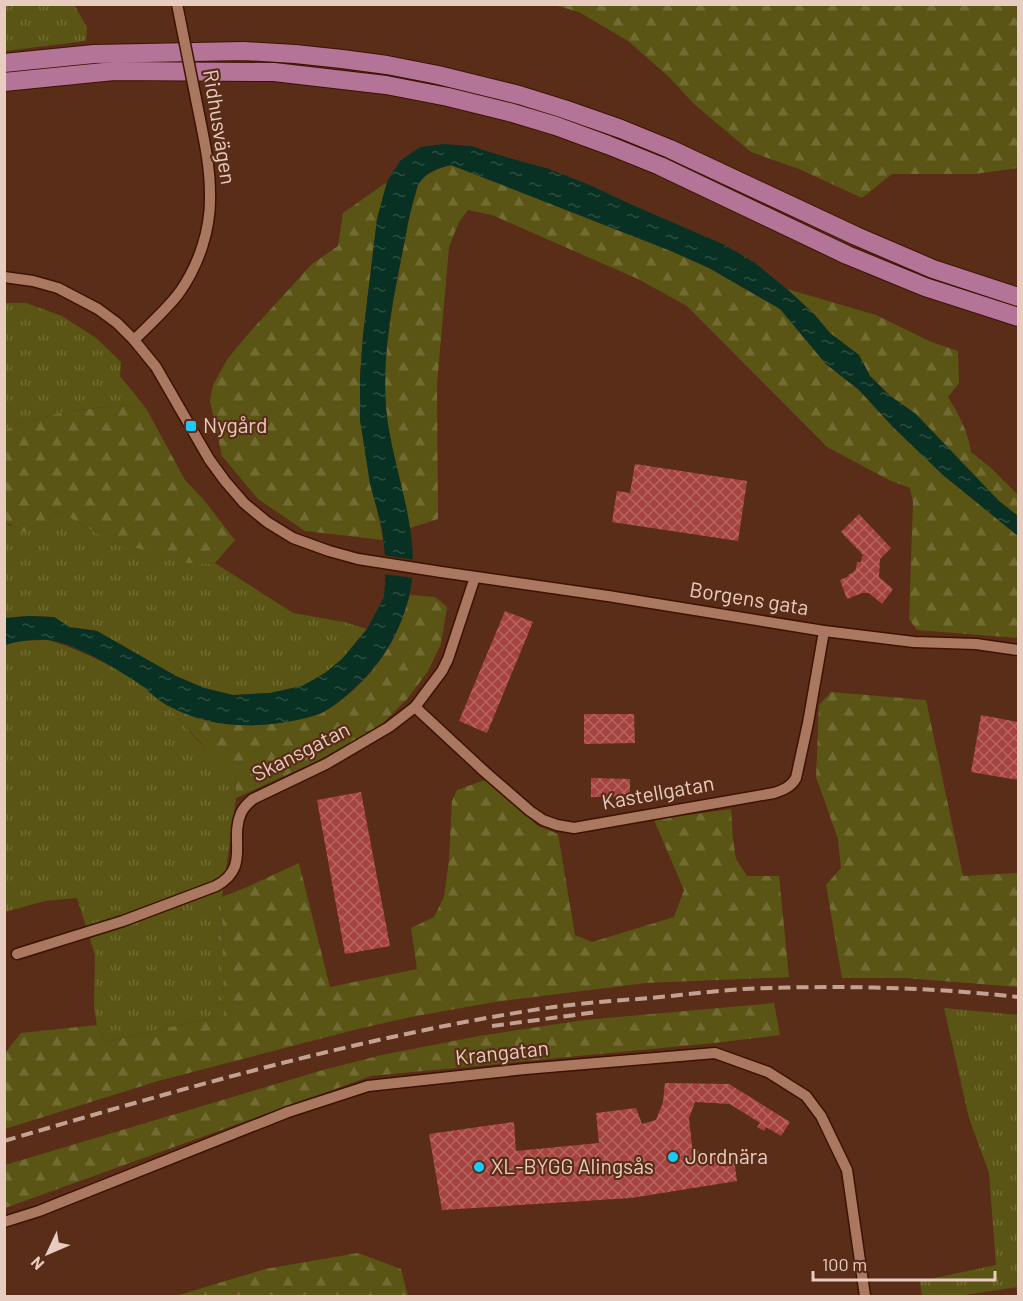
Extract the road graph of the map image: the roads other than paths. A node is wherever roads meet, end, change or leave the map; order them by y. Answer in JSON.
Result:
{"nodes":[{"id":1,"x":177,"y":4,"type":"edge"},
{"id":2,"x":4,"y":63,"type":"edge"},
{"id":3,"x":4,"y":82,"type":"edge"},
{"id":4,"x":4,"y":277,"type":"edge"},
{"id":5,"x":1018,"y":297,"type":"edge"},
{"id":6,"x":1018,"y":317,"type":"edge"},
{"id":7,"x":134,"y":339,"type":"junction"},
{"id":8,"x":475,"y":576,"type":"junction"},
{"id":9,"x":824,"y":632,"type":"junction"},
{"id":10,"x":1018,"y":650,"type":"edge"},
{"id":11,"x":415,"y":707,"type":"junction"},
{"id":12,"x":17,"y":954,"type":"dead end"},
{"id":13,"x":4,"y":1222,"type":"edge"},
{"id":14,"x":865,"y":1296,"type":"edge"}],
"edges":[{"from":1,"to":7,"type":"street","name":"Ridhusvägen","bridge":true},
{"from":2,"to":5,"type":"highway"},
{"from":3,"to":6,"type":"highway"},
{"from":4,"to":7,"type":"street","name":"Borgens gata"},
{"from":7,"to":8,"type":"street","name":"Borgens gata"},
{"from":8,"to":9,"type":"street","name":"Borgens gata"},
{"from":8,"to":11,"type":"street","name":"Skansgatan"},
{"from":9,"to":10,"type":"street","name":"Borgens gata"},
{"from":9,"to":11,"type":"street","name":"Kastellgatan"},
{"from":11,"to":12,"type":"street","name":"Skansgatan"},
{"from":13,"to":14,"type":"street","name":"Krangatan"}]}
